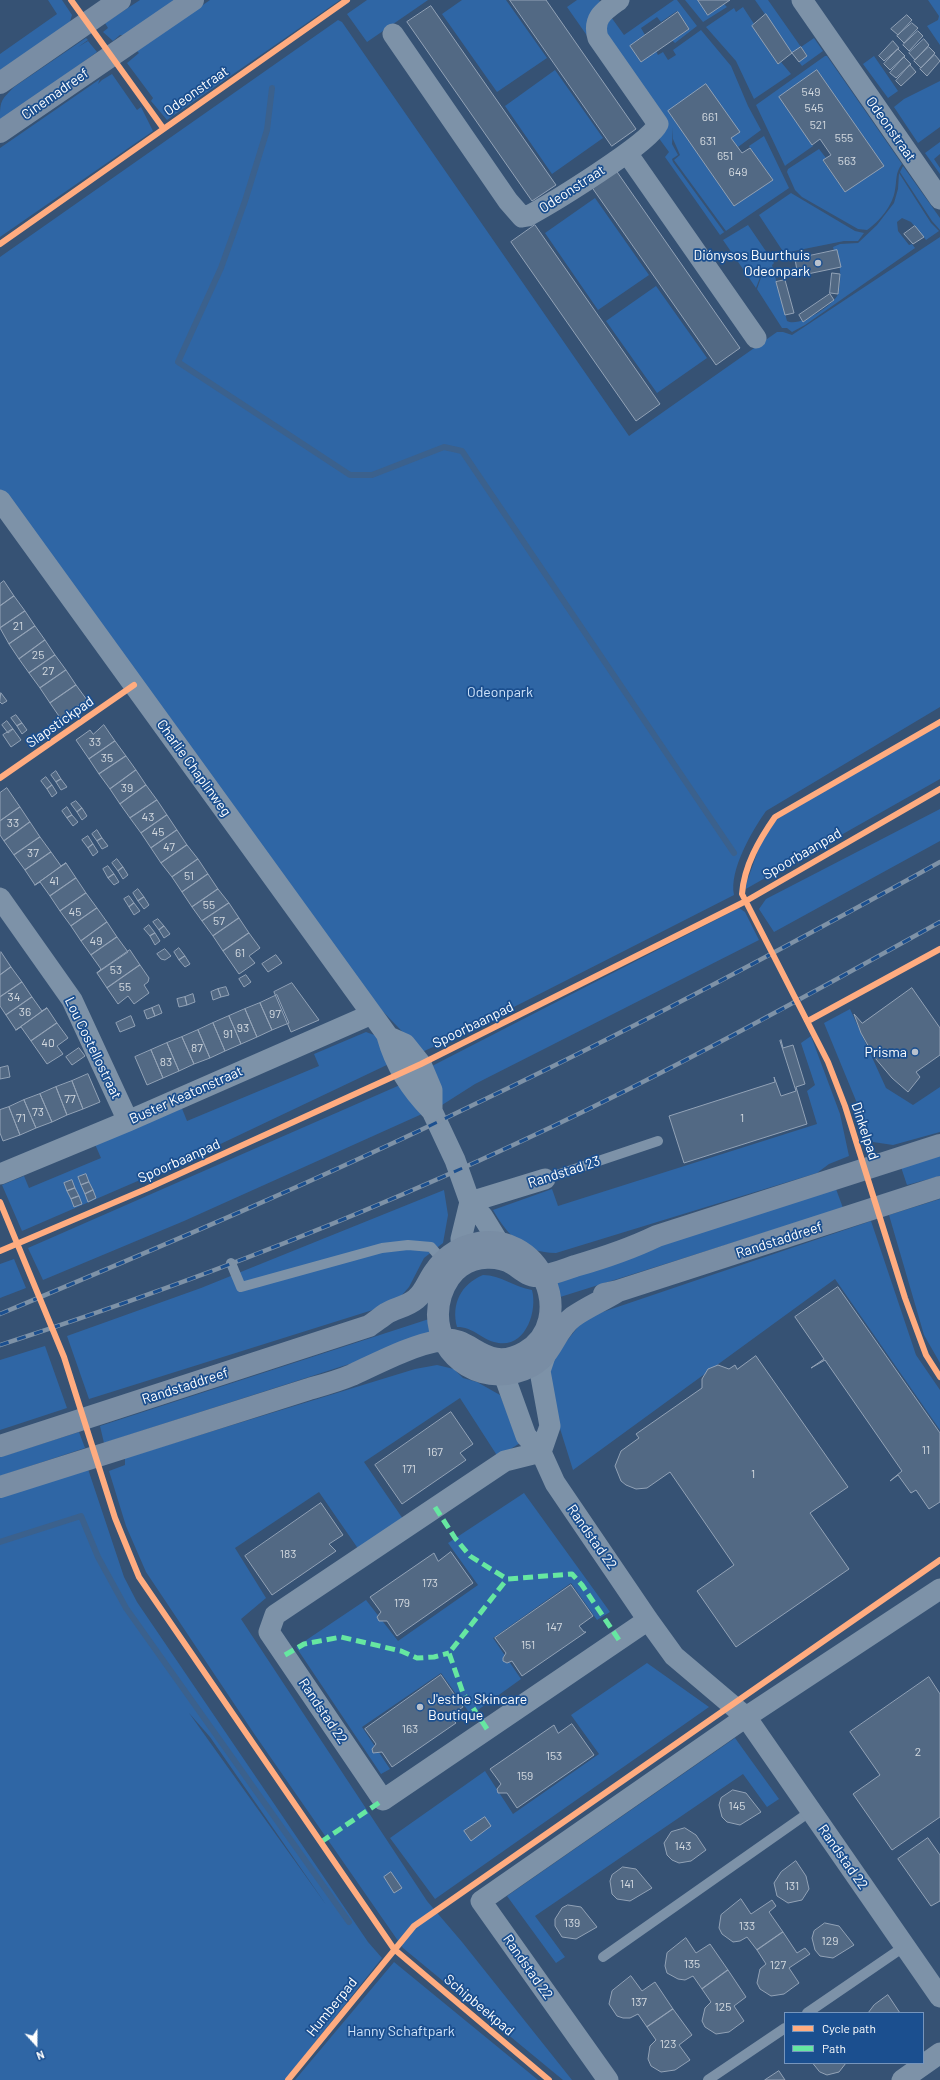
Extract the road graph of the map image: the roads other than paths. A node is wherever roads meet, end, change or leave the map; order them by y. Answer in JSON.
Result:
{"nodes":[{"id":1,"x":120,"y":0,"type":"edge"},
{"id":2,"x":193,"y":0,"type":"edge"},
{"id":3,"x":619,"y":0,"type":"edge"},
{"id":4,"x":802,"y":0,"type":"edge"},
{"id":5,"x":393,"y":34,"type":"dead end"},
{"id":6,"x":0,"y":83,"type":"edge"},
{"id":7,"x":0,"y":132,"type":"edge"},
{"id":8,"x":627,"y":153,"type":"junction"},
{"id":9,"x":940,"y":199,"type":"edge"},
{"id":10,"x":756,"y":338,"type":"dead end"},
{"id":11,"x":0,"y":500,"type":"edge"},
{"id":12,"x":0,"y":898,"type":"edge"},
{"id":13,"x":372,"y":1014,"type":"junction"},
{"id":14,"x":128,"y":1121,"type":"junction"},
{"id":15,"x":658,"y":1141,"type":"dead end"},
{"id":16,"x":940,"y":1145,"type":"edge"},
{"id":17,"x":0,"y":1174,"type":"edge"},
{"id":18,"x":545,"y":1179,"type":"joint"},
{"id":19,"x":940,"y":1187,"type":"edge"},
{"id":20,"x":470,"y":1202,"type":"junction"},
{"id":21,"x":499,"y":1243,"type":"junction"},
{"id":22,"x":456,"y":1258,"type":"junction"},
{"id":23,"x":231,"y":1263,"type":"dead end"},
{"id":24,"x":540,"y":1269,"type":"junction"},
{"id":25,"x":439,"y":1301,"type":"junction"},
{"id":26,"x":369,"y":1326,"type":"junction"},
{"id":27,"x":553,"y":1327,"type":"junction"},
{"id":28,"x":449,"y":1348,"type":"junction"},
{"id":29,"x":533,"y":1358,"type":"junction"},
{"id":30,"x":504,"y":1375,"type":"junction"},
{"id":31,"x":0,"y":1446,"type":"edge"},
{"id":32,"x":541,"y":1452,"type":"junction"},
{"id":33,"x":0,"y":1487,"type":"edge"},
{"id":34,"x":940,"y":1589,"type":"edge"},
{"id":35,"x":648,"y":1620,"type":"junction"},
{"id":36,"x":746,"y":1718,"type":"junction"},
{"id":37,"x":811,"y":1811,"type":"junction"},
{"id":38,"x":905,"y":1946,"type":"junction"},
{"id":39,"x":603,"y":1957,"type":"dead end"},
{"id":40,"x":940,"y":1997,"type":"edge"},
{"id":41,"x":808,"y":2012,"type":"edge"},
{"id":42,"x":784,"y":2029,"type":"edge"},
{"id":43,"x":940,"y":2053,"type":"edge"},
{"id":44,"x":608,"y":2080,"type":"edge"},
{"id":45,"x":708,"y":2080,"type":"edge"},
{"id":46,"x":902,"y":2080,"type":"edge"}],
"edges":[{"from":1,"to":6,"type":"main road"},
{"from":2,"to":7,"type":"main road","name":"Cinemadreef"},
{"from":3,"to":8,"type":"street","name":"Odeonstraat"},
{"from":4,"to":9,"type":"street","name":"Odeonstraat"},
{"from":5,"to":8,"type":"street","name":"Odeonstraat"},
{"from":8,"to":10,"type":"street"},
{"from":11,"to":13,"type":"street","name":"Charlie Chaplinweg"},
{"from":12,"to":14,"type":"street","name":"Lou Costellostraat"},
{"from":13,"to":14,"type":"street","name":"Buster Keatonstraat"},
{"from":13,"to":20,"type":"street","name":"Charlie Chaplinweg"},
{"from":14,"to":17,"type":"street","name":"Buster Keatonstraat"},
{"from":15,"to":18,"type":"lane","name":"Randstad 23"},
{"from":16,"to":24,"type":"main road"},
{"from":18,"to":20,"type":"street","name":"Randstad 23"},
{"from":19,"to":27,"type":"main road","name":"Randstaddreef"},
{"from":20,"to":21,"type":"street","name":"Charlie Chaplinweg"},
{"from":20,"to":22,"type":"street"},
{"from":21,"to":22,"type":"main road"},
{"from":21,"to":24,"type":"main road"},
{"from":22,"to":23,"type":"lane"},
{"from":22,"to":24,"type":"main road"},
{"from":22,"to":25,"type":"main road"},
{"from":22,"to":26,"type":"main road","name":"Randstaddreef"},
{"from":24,"to":27,"type":"main road"},
{"from":25,"to":26,"type":"main road","name":"Randstaddreef"},
{"from":25,"to":28,"type":"main road"},
{"from":26,"to":31,"type":"main road","name":"Randstaddreef"},
{"from":27,"to":29,"type":"main road","name":"Randstaddreef"},
{"from":28,"to":29,"type":"main road"},
{"from":28,"to":30,"type":"main road"},
{"from":28,"to":33,"type":"main road"},
{"from":29,"to":30,"type":"main road"},
{"from":29,"to":32,"type":"street","name":"Randstad 22"},
{"from":30,"to":32,"type":"street","name":"Randstad 22"},
{"from":32,"to":35,"type":"street","name":"Randstad 22"},
{"from":32,"to":35,"type":"street","name":"Randstad 22"},
{"from":34,"to":36,"type":"street","name":"Randstad 22"},
{"from":35,"to":36,"type":"street","name":"Randstad 22"},
{"from":36,"to":37,"type":"street","name":"Randstad 22"},
{"from":36,"to":44,"type":"street","name":"Randstad 22"},
{"from":37,"to":38,"type":"street","name":"Randstad 22"},
{"from":37,"to":39,"type":"lane"},
{"from":38,"to":40,"type":"street","name":"Randstad 22"},
{"from":38,"to":41,"type":"lane"},
{"from":42,"to":45,"type":"lane"},
{"from":43,"to":46,"type":"street"}]}
